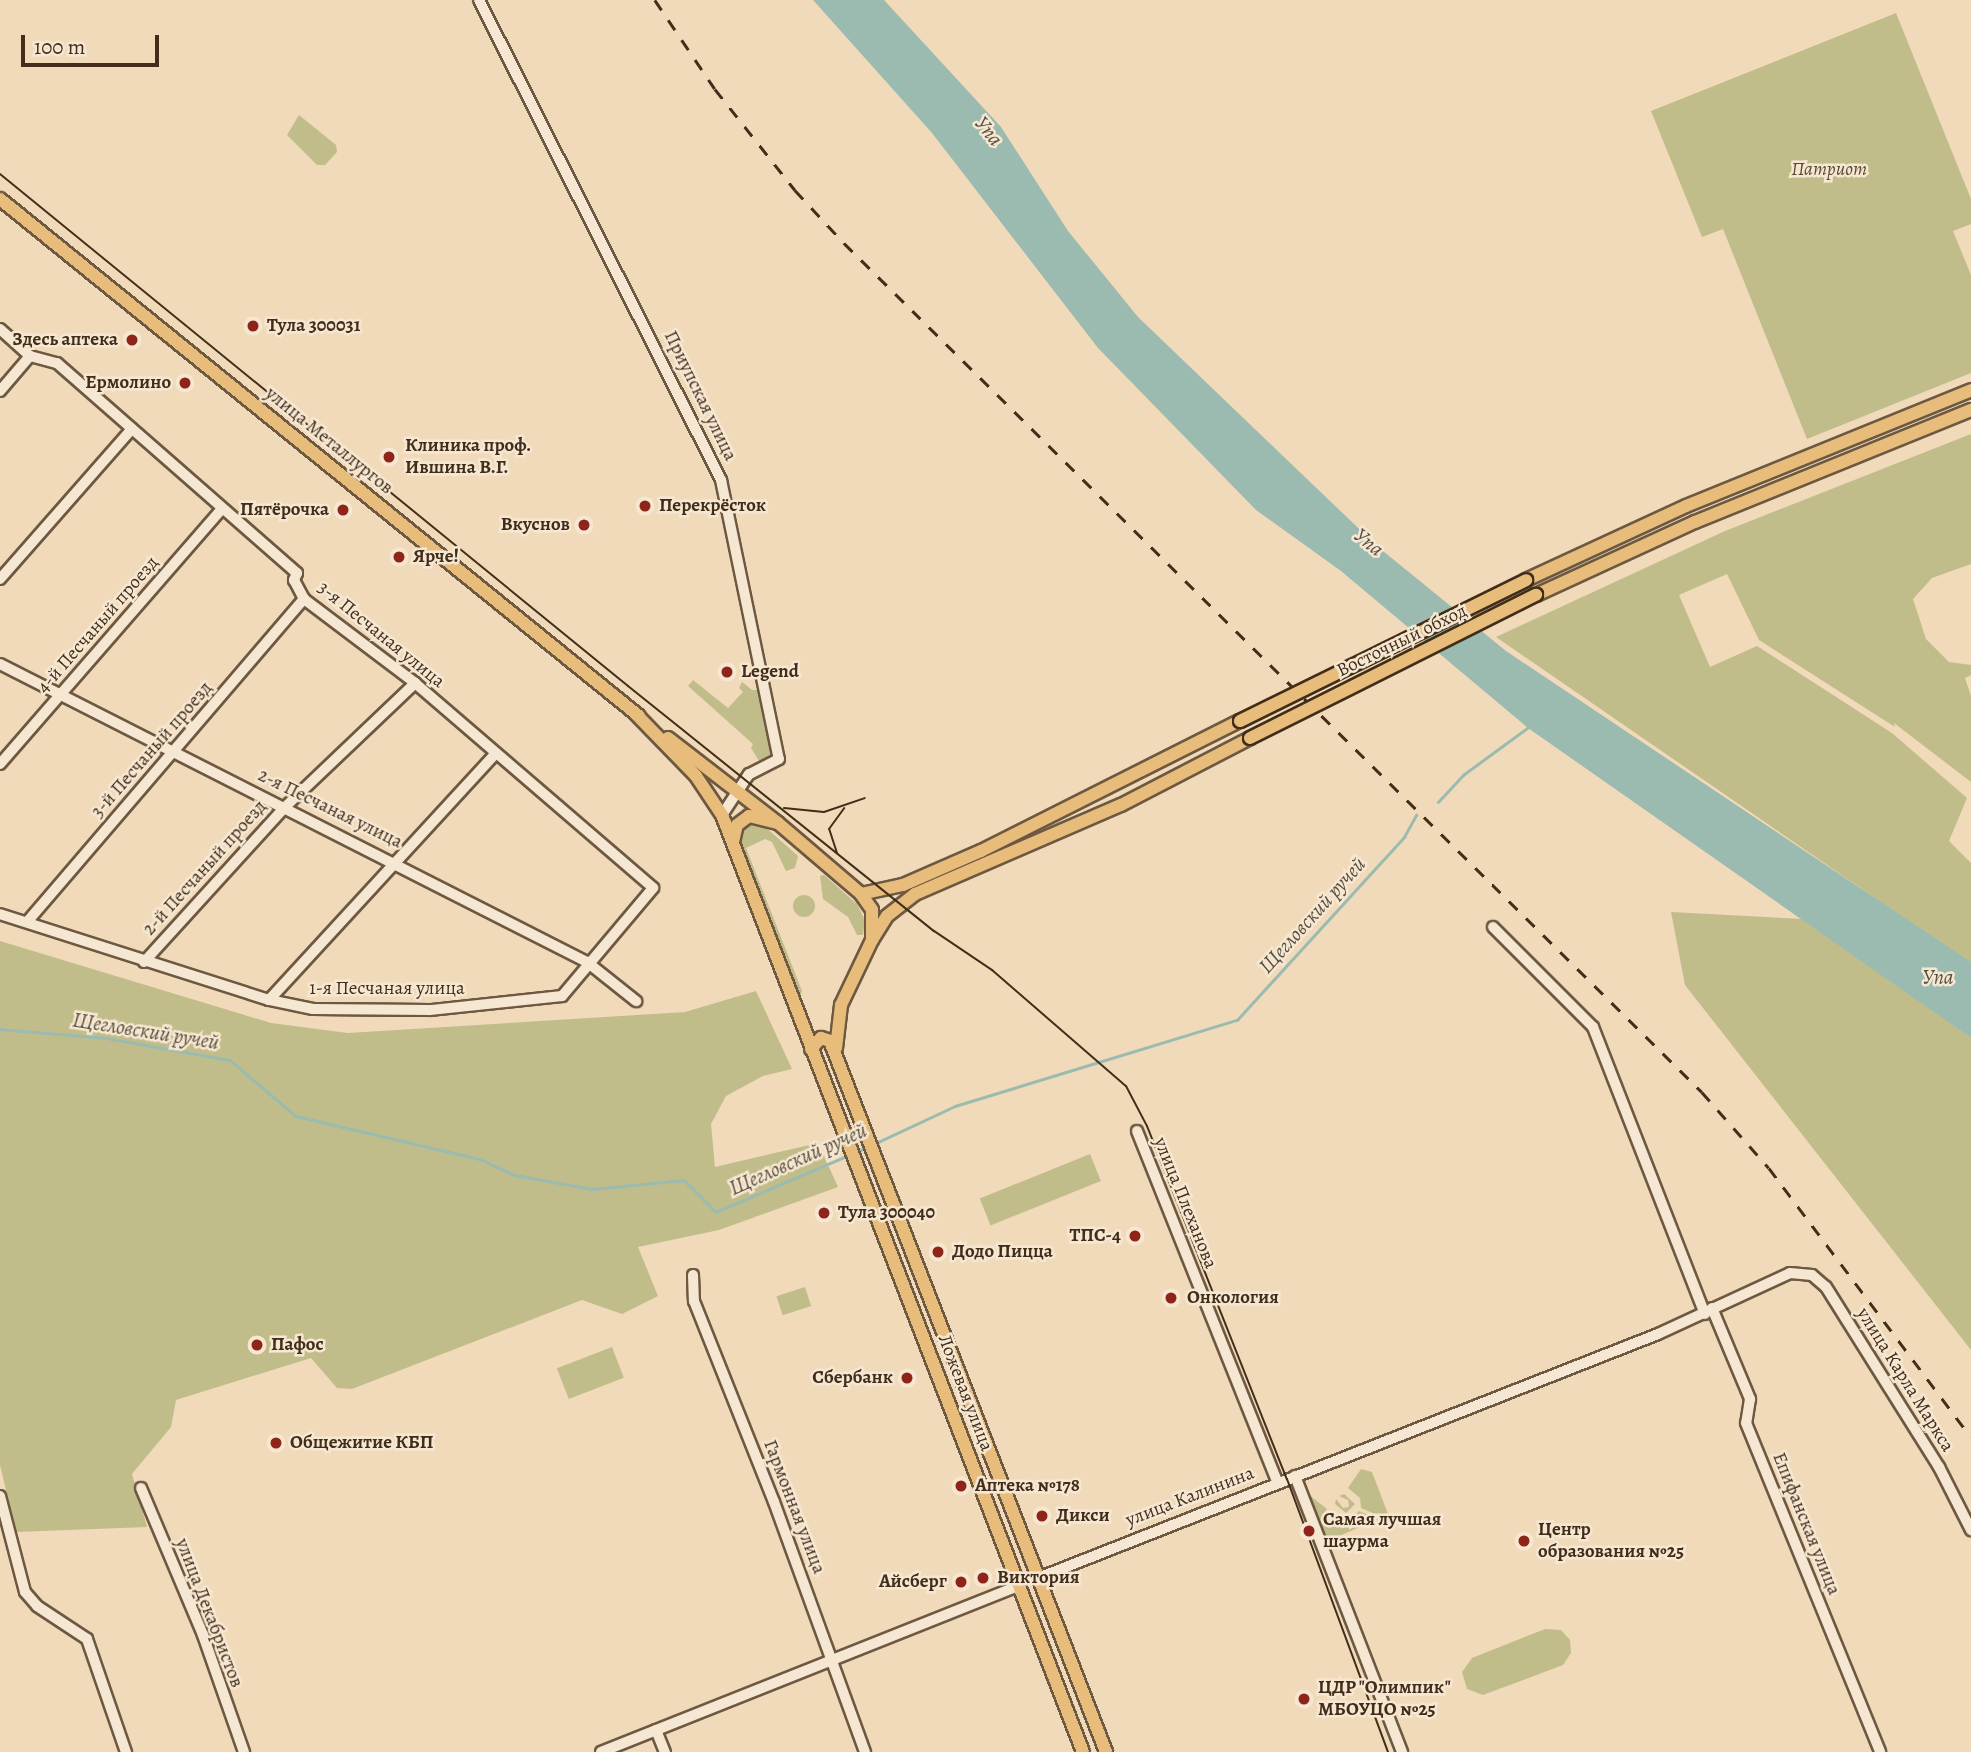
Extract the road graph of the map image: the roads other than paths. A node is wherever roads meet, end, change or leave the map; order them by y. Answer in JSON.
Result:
{"nodes":[{"id":1,"x":479,"y":0,"type":"edge"},
{"id":2,"x":0,"y":198,"type":"edge"},
{"id":3,"x":0,"y":329,"type":"edge"},
{"id":4,"x":30,"y":356,"type":"junction"},
{"id":5,"x":1971,"y":390,"type":"edge"},
{"id":6,"x":0,"y":391,"type":"edge"},
{"id":7,"x":1971,"y":410,"type":"edge"},
{"id":8,"x":132,"y":429,"type":"junction"},
{"id":9,"x":222,"y":509,"type":"junction"},
{"id":10,"x":0,"y":579,"type":"edge"},
{"id":11,"x":304,"y":599,"type":"junction"},
{"id":12,"x":0,"y":664,"type":"edge"},
{"id":13,"x":415,"y":683,"type":"junction"},
{"id":14,"x":62,"y":694,"type":"junction"},
{"id":15,"x":634,"y":712,"type":"junction"},
{"id":16,"x":174,"y":752,"type":"junction"},
{"id":17,"x":496,"y":753,"type":"junction"},
{"id":18,"x":0,"y":764,"type":"edge"},
{"id":19,"x":736,"y":790,"type":"junction"},
{"id":20,"x":285,"y":807,"type":"junction"},
{"id":21,"x":722,"y":815,"type":"junction"},
{"id":22,"x":778,"y":823,"type":"junction"},
{"id":23,"x":733,"y":843,"type":"junction"},
{"id":24,"x":397,"y":862,"type":"junction"},
{"id":25,"x":653,"y":888,"type":"joint"},
{"id":26,"x":861,"y":894,"type":"junction"},
{"id":27,"x":0,"y":914,"type":"edge"},
{"id":28,"x":27,"y":922,"type":"junction"},
{"id":29,"x":1493,"y":927,"type":"dead end"},
{"id":30,"x":872,"y":940,"type":"junction"},
{"id":31,"x":144,"y":962,"type":"junction"},
{"id":32,"x":587,"y":962,"type":"junction"},
{"id":33,"x":269,"y":1000,"type":"junction"},
{"id":34,"x":636,"y":1001,"type":"dead end"},
{"id":35,"x":811,"y":1049,"type":"junction"},
{"id":36,"x":842,"y":1072,"type":"junction"},
{"id":37,"x":1137,"y":1131,"type":"dead end"},
{"id":38,"x":885,"y":1183,"type":"junction"},
{"id":39,"x":865,"y":1189,"type":"junction"},
{"id":40,"x":1790,"y":1273,"type":"joint"},
{"id":41,"x":693,"y":1275,"type":"dead end"},
{"id":42,"x":1709,"y":1311,"type":"junction"},
{"id":43,"x":1295,"y":1476,"type":"junction"},
{"id":44,"x":1278,"y":1483,"type":"junction"},
{"id":45,"x":141,"y":1488,"type":"dead end"},
{"id":46,"x":0,"y":1496,"type":"edge"},
{"id":47,"x":1971,"y":1530,"type":"edge"},
{"id":48,"x":1038,"y":1578,"type":"junction"},
{"id":49,"x":1019,"y":1586,"type":"junction"},
{"id":50,"x":835,"y":1662,"type":"junction"},
{"id":51,"x":656,"y":1730,"type":"junction"},
{"id":52,"x":126,"y":1752,"type":"edge"},
{"id":53,"x":244,"y":1752,"type":"edge"},
{"id":54,"x":601,"y":1752,"type":"edge"},
{"id":55,"x":665,"y":1752,"type":"edge"},
{"id":56,"x":865,"y":1752,"type":"edge"},
{"id":57,"x":1083,"y":1752,"type":"edge"},
{"id":58,"x":1106,"y":1752,"type":"edge"},
{"id":59,"x":1402,"y":1752,"type":"edge"},
{"id":60,"x":1880,"y":1752,"type":"edge"}],
"edges":[{"from":1,"to":19,"type":"street","name":"Приупская улица"},
{"from":2,"to":15,"type":"main road","name":"улица Металлургов"},
{"from":3,"to":4,"type":"street","name":"3-я Песчаная улица"},
{"from":4,"to":6,"type":"street"},
{"from":4,"to":8,"type":"street","name":"3-я Песчаная улица"},
{"from":5,"to":26,"type":"main road","name":"Восточный обход","bridge":true},
{"from":7,"to":30,"type":"main road","name":"Восточный обход","bridge":true},
{"from":8,"to":9,"type":"street","name":"3-я Песчаная улица"},
{"from":8,"to":10,"type":"street"},
{"from":9,"to":11,"type":"street","name":"3-я Песчаная улица"},
{"from":9,"to":14,"type":"street","name":"4-й Песчаный проезд"},
{"from":11,"to":13,"type":"street","name":"3-я Песчаная улица"},
{"from":11,"to":16,"type":"street","name":"3-й Песчаный проезд"},
{"from":12,"to":14,"type":"street","name":"2-я Песчаная улица"},
{"from":13,"to":17,"type":"street","name":"3-я Песчаная улица"},
{"from":13,"to":20,"type":"street","name":"2-й Песчаный проезд"},
{"from":14,"to":16,"type":"street","name":"2-я Песчаная улица"},
{"from":14,"to":18,"type":"street","name":"4-й Песчаный проезд"},
{"from":15,"to":19,"type":"main road","name":"улица Металлургов"},
{"from":15,"to":21,"type":"main road","name":"улица Металлургов"},
{"from":16,"to":20,"type":"street","name":"2-я Песчаная улица"},
{"from":16,"to":28,"type":"street","name":"3-й Песчаный проезд"},
{"from":17,"to":24,"type":"street"},
{"from":17,"to":25,"type":"street","name":"3-я Песчаная улица"},
{"from":19,"to":21,"type":"street","name":"Приупская улица"},
{"from":19,"to":22,"type":"main road","name":"улица Металлургов"},
{"from":20,"to":24,"type":"street","name":"2-я Песчаная улица"},
{"from":20,"to":31,"type":"street","name":"2-й Песчаный проезд"},
{"from":21,"to":23,"type":"main road","name":"улица Металлургов"},
{"from":22,"to":23,"type":"main road"},
{"from":22,"to":26,"type":"main road"},
{"from":23,"to":35,"type":"main road","name":"Ложевая улица"},
{"from":24,"to":32,"type":"street","name":"2-я Песчаная улица"},
{"from":24,"to":33,"type":"street"},
{"from":25,"to":32,"type":"street","name":"1-я Песчаная улица"},
{"from":26,"to":30,"type":"main road","name":"Ложевая улица"},
{"from":27,"to":28,"type":"street","name":"1-я Песчаная улица"},
{"from":28,"to":31,"type":"street","name":"1-я Песчаная улица"},
{"from":29,"to":42,"type":"street","name":"Епифанская улица"},
{"from":30,"to":36,"type":"main road","name":"Ложевая улица"},
{"from":31,"to":33,"type":"street","name":"1-я Песчаная улица"},
{"from":32,"to":33,"type":"street","name":"1-я Песчаная улица"},
{"from":32,"to":34,"type":"street","name":"2-я Песчаная улица"},
{"from":35,"to":36,"type":"main road","name":"Ложевая улица"},
{"from":35,"to":39,"type":"main road","name":"Ложевая улица"},
{"from":36,"to":38,"type":"main road","name":"Ложевая улица"},
{"from":37,"to":44,"type":"street","name":"улица Плеханова"},
{"from":38,"to":39,"type":"main road"},
{"from":38,"to":48,"type":"main road","name":"Ложевая улица"},
{"from":39,"to":49,"type":"main road","name":"Ложевая улица"},
{"from":40,"to":42,"type":"street","name":"улица Калинина"},
{"from":40,"to":47,"type":"street","name":"улица Карла Маркса"},
{"from":41,"to":50,"type":"street","name":"Гармонная улица"},
{"from":42,"to":43,"type":"street","name":"улица Калинина"},
{"from":42,"to":60,"type":"street","name":"Епифанская улица"},
{"from":43,"to":44,"type":"street","name":"улица Калинина"},
{"from":43,"to":59,"type":"street"},
{"from":44,"to":48,"type":"street","name":"улица Калинина"},
{"from":45,"to":53,"type":"street","name":"улица Декабристов"},
{"from":46,"to":52,"type":"street"},
{"from":48,"to":49,"type":"main road","name":"улица Калинина"},
{"from":48,"to":58,"type":"main road","name":"Ложевая улица"},
{"from":49,"to":50,"type":"street","name":"улица Калинина"},
{"from":49,"to":57,"type":"main road","name":"Ложевая улица"},
{"from":50,"to":51,"type":"street","name":"улица Калинина"},
{"from":50,"to":56,"type":"street","name":"Гармонная улица"},
{"from":51,"to":54,"type":"street","name":"улица Калинина"},
{"from":51,"to":55,"type":"street"}]}
